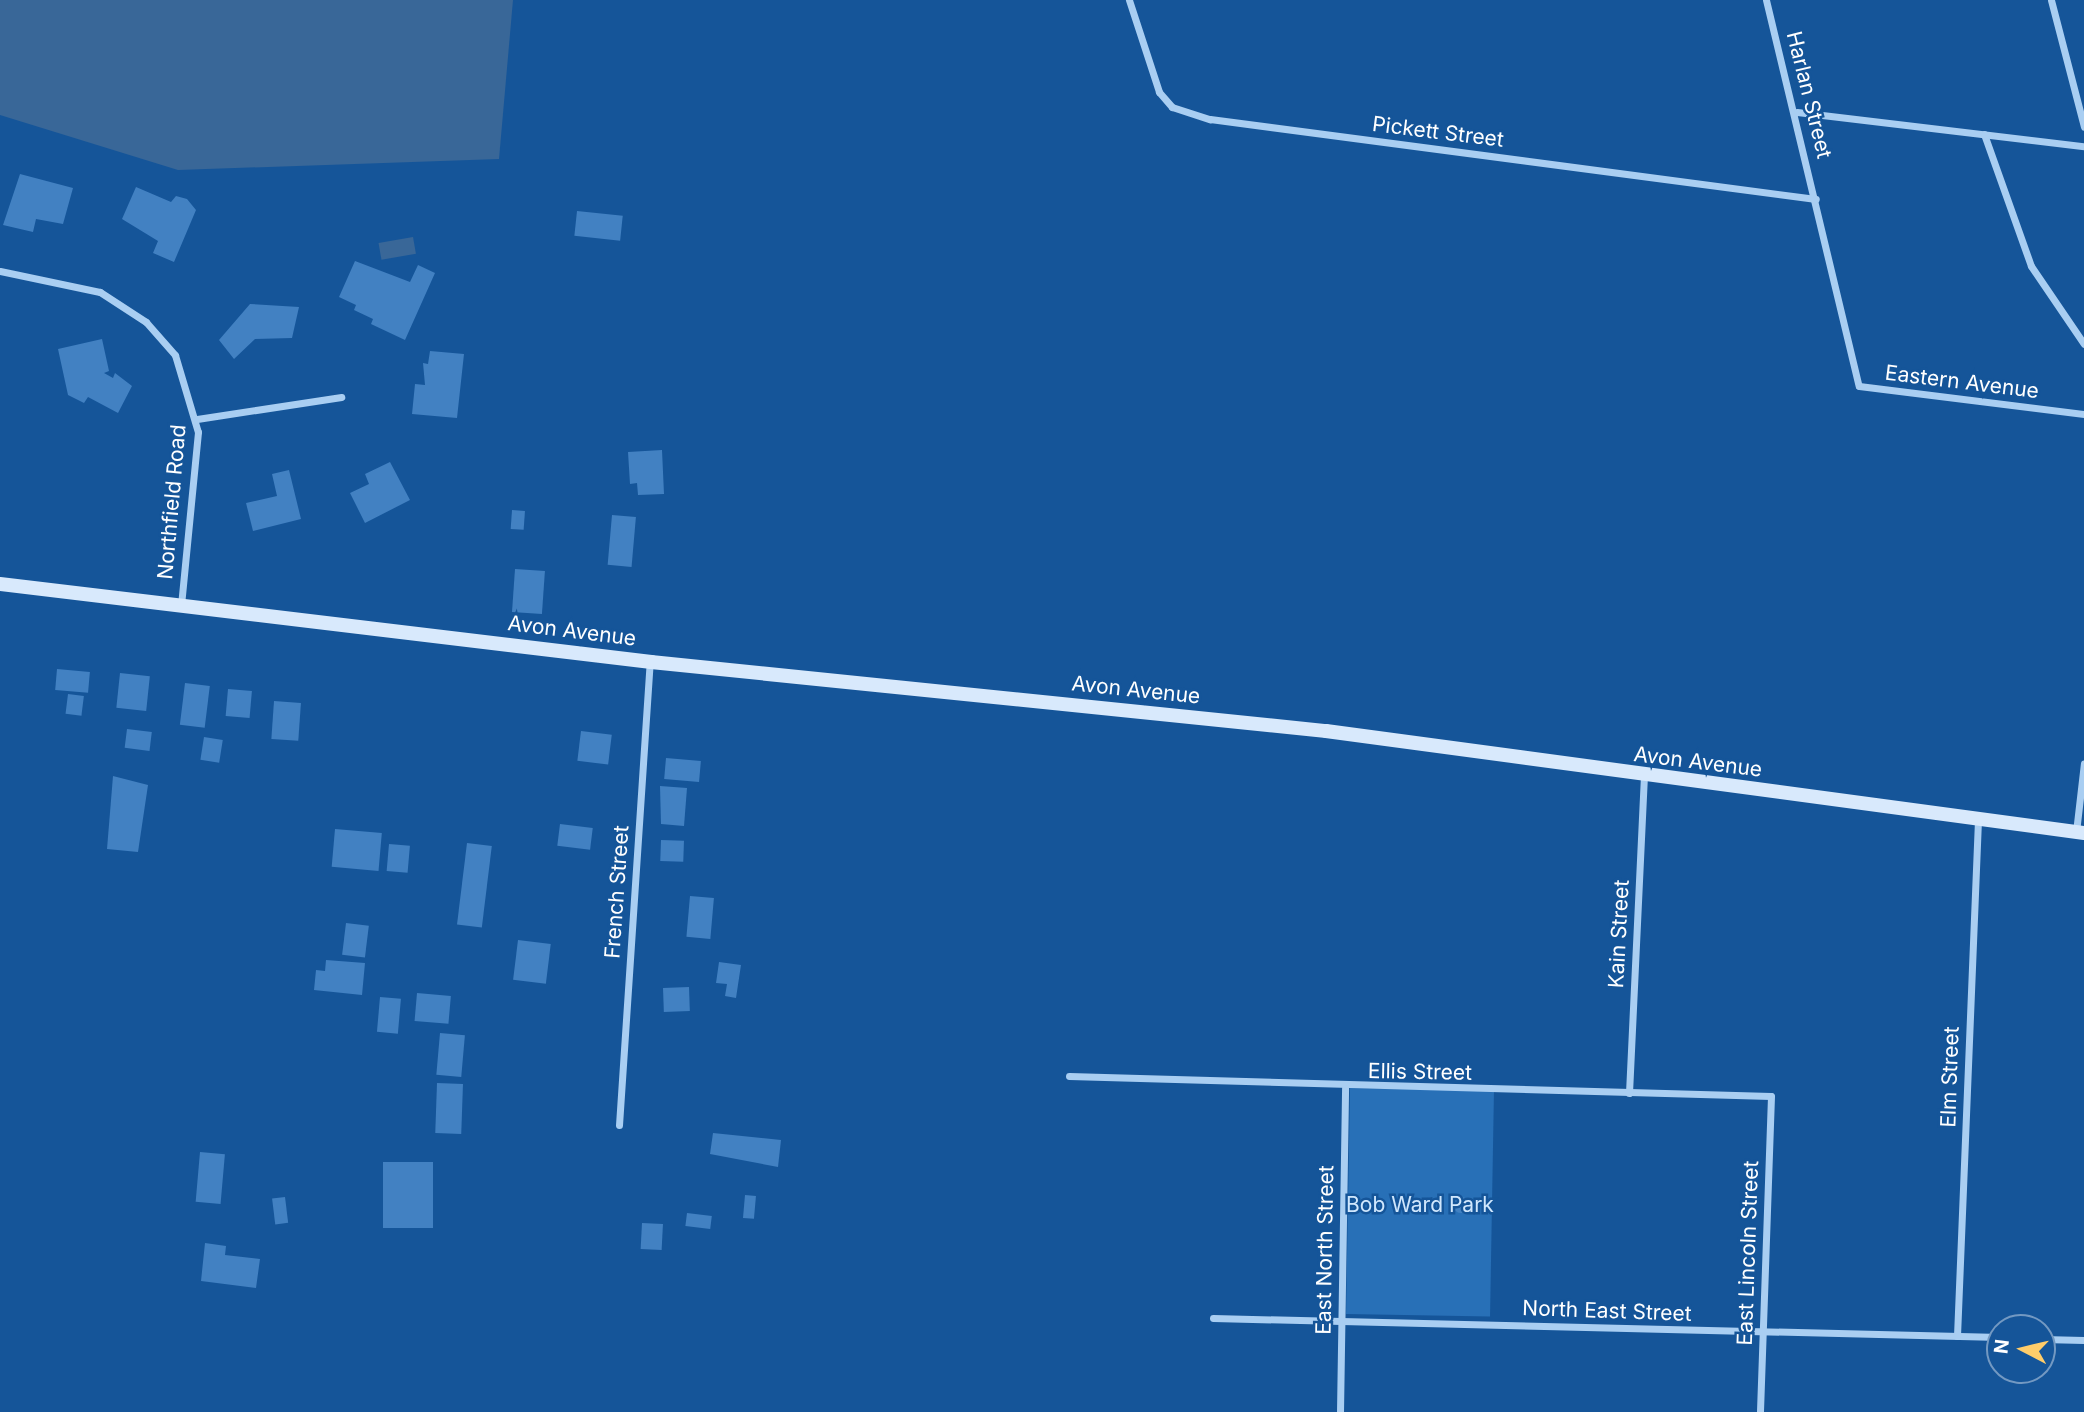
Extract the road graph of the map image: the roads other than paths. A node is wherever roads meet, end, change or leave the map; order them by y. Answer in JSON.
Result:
{"nodes":[{"id":1,"x":1766,"y":0,"type":"edge"},
{"id":2,"x":2051,"y":0,"type":"edge"},
{"id":3,"x":1130,"y":1,"type":"edge"},
{"id":4,"x":1797,"y":113,"type":"junction"},
{"id":5,"x":2084,"y":127,"type":"edge"},
{"id":6,"x":1984,"y":134,"type":"junction"},
{"id":7,"x":2084,"y":146,"type":"edge"},
{"id":8,"x":1816,"y":199,"type":"junction"},
{"id":9,"x":0,"y":271,"type":"edge"},
{"id":10,"x":2084,"y":344,"type":"edge"},
{"id":11,"x":341,"y":397,"type":"dead end"},
{"id":12,"x":2084,"y":414,"type":"edge"},
{"id":13,"x":198,"y":419,"type":"junction"},
{"id":14,"x":0,"y":584,"type":"edge"},
{"id":15,"x":181,"y":606,"type":"junction"},
{"id":16,"x":650,"y":662,"type":"junction"},
{"id":17,"x":2084,"y":763,"type":"edge"},
{"id":18,"x":1644,"y":777,"type":"junction"},
{"id":19,"x":1978,"y":820,"type":"junction"},
{"id":20,"x":2080,"y":832,"type":"edge"},
{"id":21,"x":1069,"y":1076,"type":"dead end"},
{"id":22,"x":1345,"y":1088,"type":"junction"},
{"id":23,"x":1629,"y":1093,"type":"junction"},
{"id":24,"x":1771,"y":1096,"type":"joint"},
{"id":25,"x":619,"y":1125,"type":"dead end"},
{"id":26,"x":1213,"y":1318,"type":"dead end"},
{"id":27,"x":1342,"y":1320,"type":"junction"},
{"id":28,"x":1762,"y":1334,"type":"junction"},
{"id":29,"x":1957,"y":1336,"type":"junction"},
{"id":30,"x":1986,"y":1337,"type":"edge"},
{"id":31,"x":2056,"y":1339,"type":"edge"},
{"id":32,"x":2084,"y":1340,"type":"edge"},
{"id":33,"x":1340,"y":1412,"type":"edge"},
{"id":34,"x":1760,"y":1412,"type":"edge"}],
"edges":[{"from":1,"to":4,"type":"street","name":"Harlan Street"},
{"from":2,"to":5,"type":"street"},
{"from":3,"to":8,"type":"street","name":"Pickett Street"},
{"from":4,"to":6,"type":"street"},
{"from":4,"to":8,"type":"street","name":"Harlan Street"},
{"from":6,"to":7,"type":"street"},
{"from":6,"to":10,"type":"street"},
{"from":8,"to":12,"type":"street","name":"Eastern Avenue"},
{"from":9,"to":13,"type":"street","name":"Northfield Road"},
{"from":11,"to":13,"type":"street"},
{"from":13,"to":15,"type":"street","name":"Northfield Road"},
{"from":14,"to":15,"type":"main road","name":"Avon Avenue"},
{"from":15,"to":16,"type":"main road","name":"Avon Avenue"},
{"from":16,"to":18,"type":"main road","name":"Avon Avenue"},
{"from":16,"to":25,"type":"street","name":"French Street"},
{"from":17,"to":20,"type":"street"},
{"from":18,"to":19,"type":"main road","name":"Avon Avenue"},
{"from":18,"to":23,"type":"street","name":"Kain Street"},
{"from":19,"to":20,"type":"main road","name":"Avon Avenue"},
{"from":19,"to":29,"type":"street","name":"Elm Street"},
{"from":21,"to":22,"type":"street","name":"Ellis Street"},
{"from":22,"to":23,"type":"street","name":"Ellis Street"},
{"from":22,"to":27,"type":"street","name":"East North Street"},
{"from":23,"to":24,"type":"street","name":"Ellis Street"},
{"from":24,"to":28,"type":"street","name":"East Lincoln Street"},
{"from":26,"to":27,"type":"street","name":"North East Street"},
{"from":27,"to":28,"type":"street","name":"North East Street"},
{"from":27,"to":33,"type":"street","name":"East North Street"},
{"from":28,"to":29,"type":"street","name":"North East Street"},
{"from":28,"to":34,"type":"street","name":"East Lincoln Street"},
{"from":29,"to":30,"type":"street","name":"North East Street"},
{"from":31,"to":32,"type":"street"}]}
